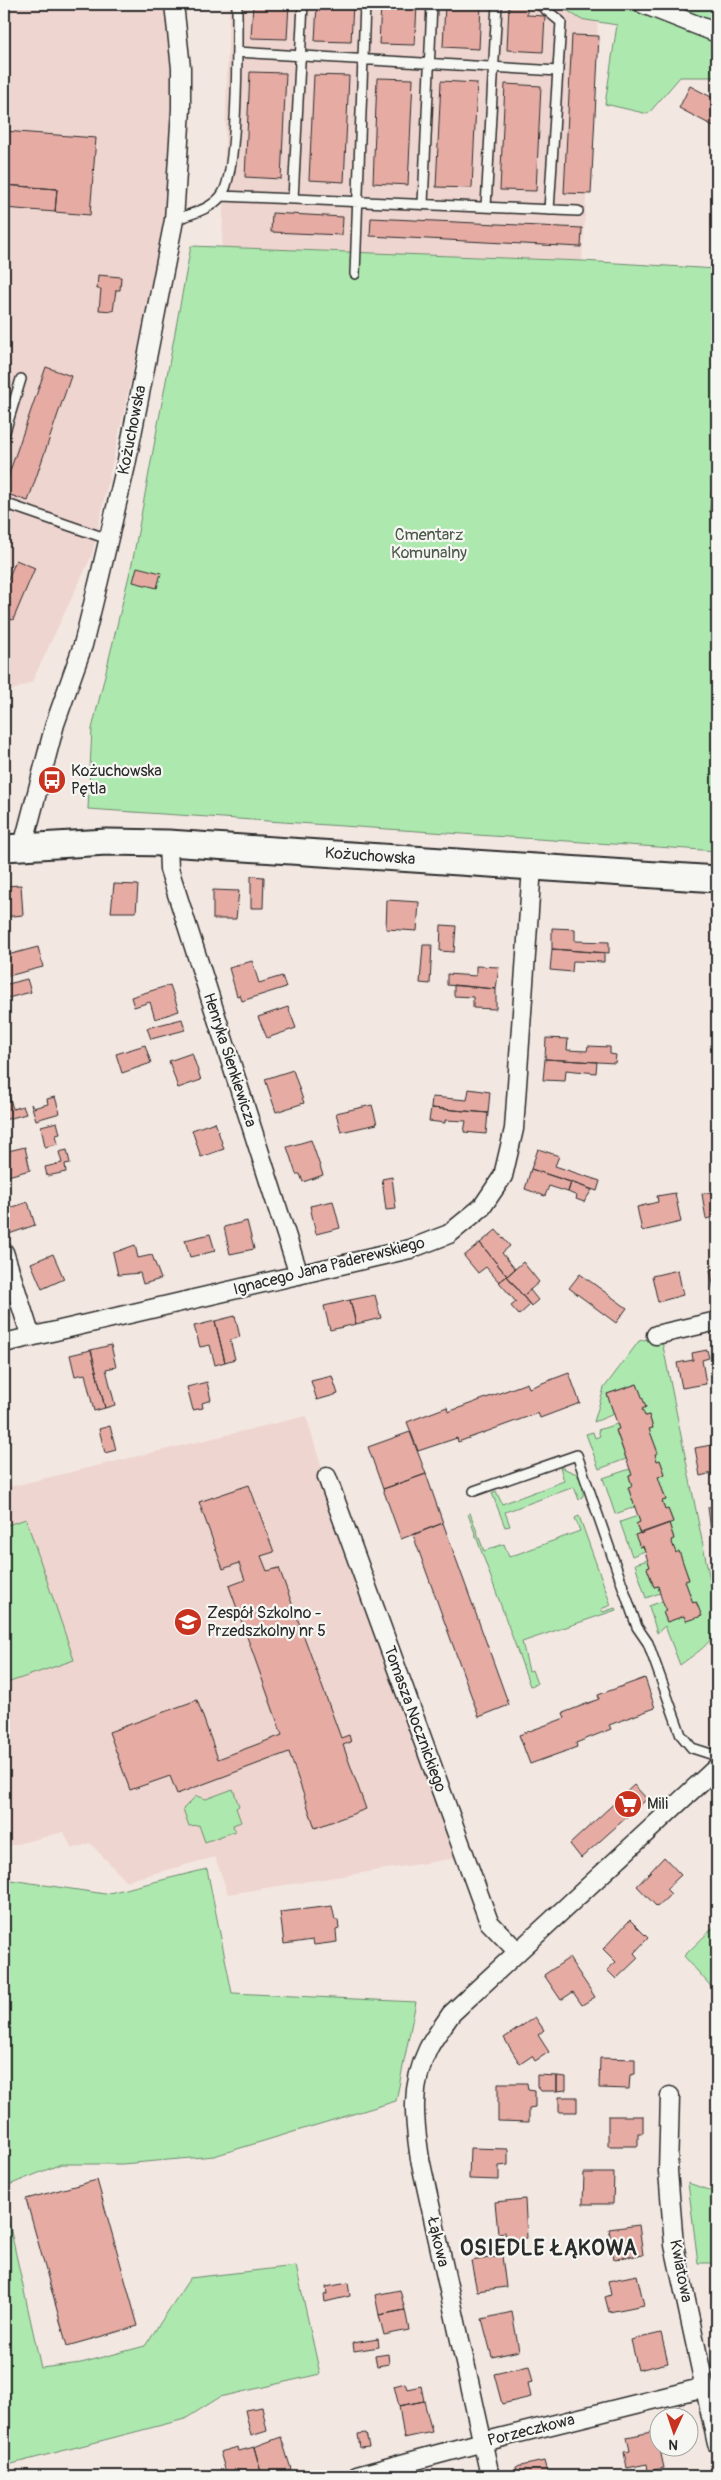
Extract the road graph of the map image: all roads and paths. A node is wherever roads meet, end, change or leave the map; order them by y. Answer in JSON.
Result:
{"nodes":[{"id":1,"x":174,"y":4,"type":"edge"},
{"id":2,"x":237,"y":4,"type":"edge"},
{"id":3,"x":303,"y":4,"type":"edge"},
{"id":4,"x":365,"y":4,"type":"edge"},
{"id":5,"x":432,"y":4,"type":"edge"},
{"id":6,"x":497,"y":4,"type":"edge"},
{"id":7,"x":539,"y":4,"type":"edge"},
{"id":8,"x":643,"y":4,"type":"edge"},
{"id":9,"x":717,"y":33,"type":"edge"},
{"id":10,"x":237,"y":52,"type":"junction"},
{"id":11,"x":301,"y":56,"type":"junction"},
{"id":12,"x":362,"y":60,"type":"junction"},
{"id":13,"x":429,"y":63,"type":"junction"},
{"id":14,"x":492,"y":67,"type":"junction"},
{"id":15,"x":558,"y":71,"type":"junction"},
{"id":16,"x":222,"y":196,"type":"junction"},
{"id":17,"x":293,"y":199,"type":"junction"},
{"id":18,"x":357,"y":201,"type":"junction"},
{"id":19,"x":423,"y":204,"type":"junction"},
{"id":20,"x":486,"y":207,"type":"junction"},
{"id":21,"x":549,"y":210,"type":"junction"},
{"id":22,"x":578,"y":211,"type":"dead end"},
{"id":23,"x":174,"y":220,"type":"junction"},
{"id":24,"x":355,"y":274,"type":"dead end"},
{"id":25,"x":21,"y":379,"type":"dead end"},
{"id":26,"x":4,"y":435,"type":"edge"},
{"id":27,"x":4,"y":502,"type":"edge"},
{"id":28,"x":108,"y":539,"type":"junction"},
{"id":29,"x":168,"y":843,"type":"junction"},
{"id":30,"x":14,"y":847,"type":"edge"},
{"id":31,"x":532,"y":867,"type":"junction"},
{"id":32,"x":717,"y":879,"type":"edge"},
{"id":33,"x":4,"y":1252,"type":"edge"},
{"id":34,"x":299,"y":1275,"type":"junction"},
{"id":35,"x":717,"y":1322,"type":"edge"},
{"id":36,"x":656,"y":1335,"type":"dead end"},
{"id":37,"x":31,"y":1337,"type":"junction"},
{"id":38,"x":4,"y":1343,"type":"edge"},
{"id":39,"x":327,"y":1477,"type":"dead end"},
{"id":40,"x":474,"y":1490,"type":"dead end"},
{"id":41,"x":717,"y":1756,"type":"edge"},
{"id":42,"x":717,"y":1767,"type":"edge"},
{"id":43,"x":518,"y":1952,"type":"junction"},
{"id":44,"x":670,"y":2096,"type":"dead end"},
{"id":45,"x":705,"y":2388,"type":"junction"},
{"id":46,"x":483,"y":2442,"type":"junction"},
{"id":47,"x":717,"y":2444,"type":"edge"},
{"id":48,"x":357,"y":2476,"type":"edge"},
{"id":49,"x":490,"y":2476,"type":"edge"}],
"edges":[{"from":1,"to":23,"type":"street","name":"Kożuchowska"},
{"from":2,"to":10,"type":"lane"},
{"from":3,"to":11,"type":"lane"},
{"from":4,"to":12,"type":"lane"},
{"from":5,"to":13,"type":"lane"},
{"from":6,"to":14,"type":"lane"},
{"from":7,"to":15,"type":"lane"},
{"from":8,"to":9,"type":"street"},
{"from":10,"to":11,"type":"lane"},
{"from":10,"to":16,"type":"lane"},
{"from":11,"to":12,"type":"lane"},
{"from":11,"to":17,"type":"lane"},
{"from":12,"to":13,"type":"lane"},
{"from":12,"to":18,"type":"lane"},
{"from":13,"to":14,"type":"lane"},
{"from":13,"to":19,"type":"lane"},
{"from":14,"to":15,"type":"lane"},
{"from":14,"to":20,"type":"lane"},
{"from":15,"to":21,"type":"lane"},
{"from":16,"to":17,"type":"lane"},
{"from":16,"to":23,"type":"lane"},
{"from":17,"to":18,"type":"lane"},
{"from":18,"to":19,"type":"lane"},
{"from":18,"to":24,"type":"lane"},
{"from":19,"to":20,"type":"lane"},
{"from":20,"to":21,"type":"lane"},
{"from":21,"to":22,"type":"lane"},
{"from":23,"to":28,"type":"street","name":"Kożuchowska"},
{"from":25,"to":26,"type":"lane"},
{"from":27,"to":28,"type":"lane"},
{"from":28,"to":30,"type":"street","name":"Kożuchowska"},
{"from":29,"to":30,"type":"main road","name":"Kożuchowska"},
{"from":29,"to":31,"type":"main road","name":"Kożuchowska"},
{"from":29,"to":34,"type":"street","name":"Henryka Sienkiewicza"},
{"from":31,"to":32,"type":"main road","name":"Kożuchowska"},
{"from":31,"to":34,"type":"street","name":"Ignacego Jana Paderewskiego"},
{"from":33,"to":37,"type":"street"},
{"from":34,"to":37,"type":"street","name":"Ignacego Jana Paderewskiego"},
{"from":35,"to":36,"type":"street"},
{"from":37,"to":38,"type":"street","name":"Ignacego Jana Paderewskiego"},
{"from":39,"to":43,"type":"street","name":"Tomasza Nocznickiego"},
{"from":40,"to":41,"type":"lane"},
{"from":42,"to":43,"type":"street"},
{"from":43,"to":46,"type":"street","name":"Łąkowa"},
{"from":44,"to":45,"type":"street","name":"Kwiatowa"},
{"from":45,"to":46,"type":"street","name":"Porzeczkowa"},
{"from":45,"to":47,"type":"street","name":"Kwiatowa"},
{"from":46,"to":48,"type":"street","name":"Porzeczkowa"},
{"from":46,"to":49,"type":"street","name":"Łąkowa"}]}
